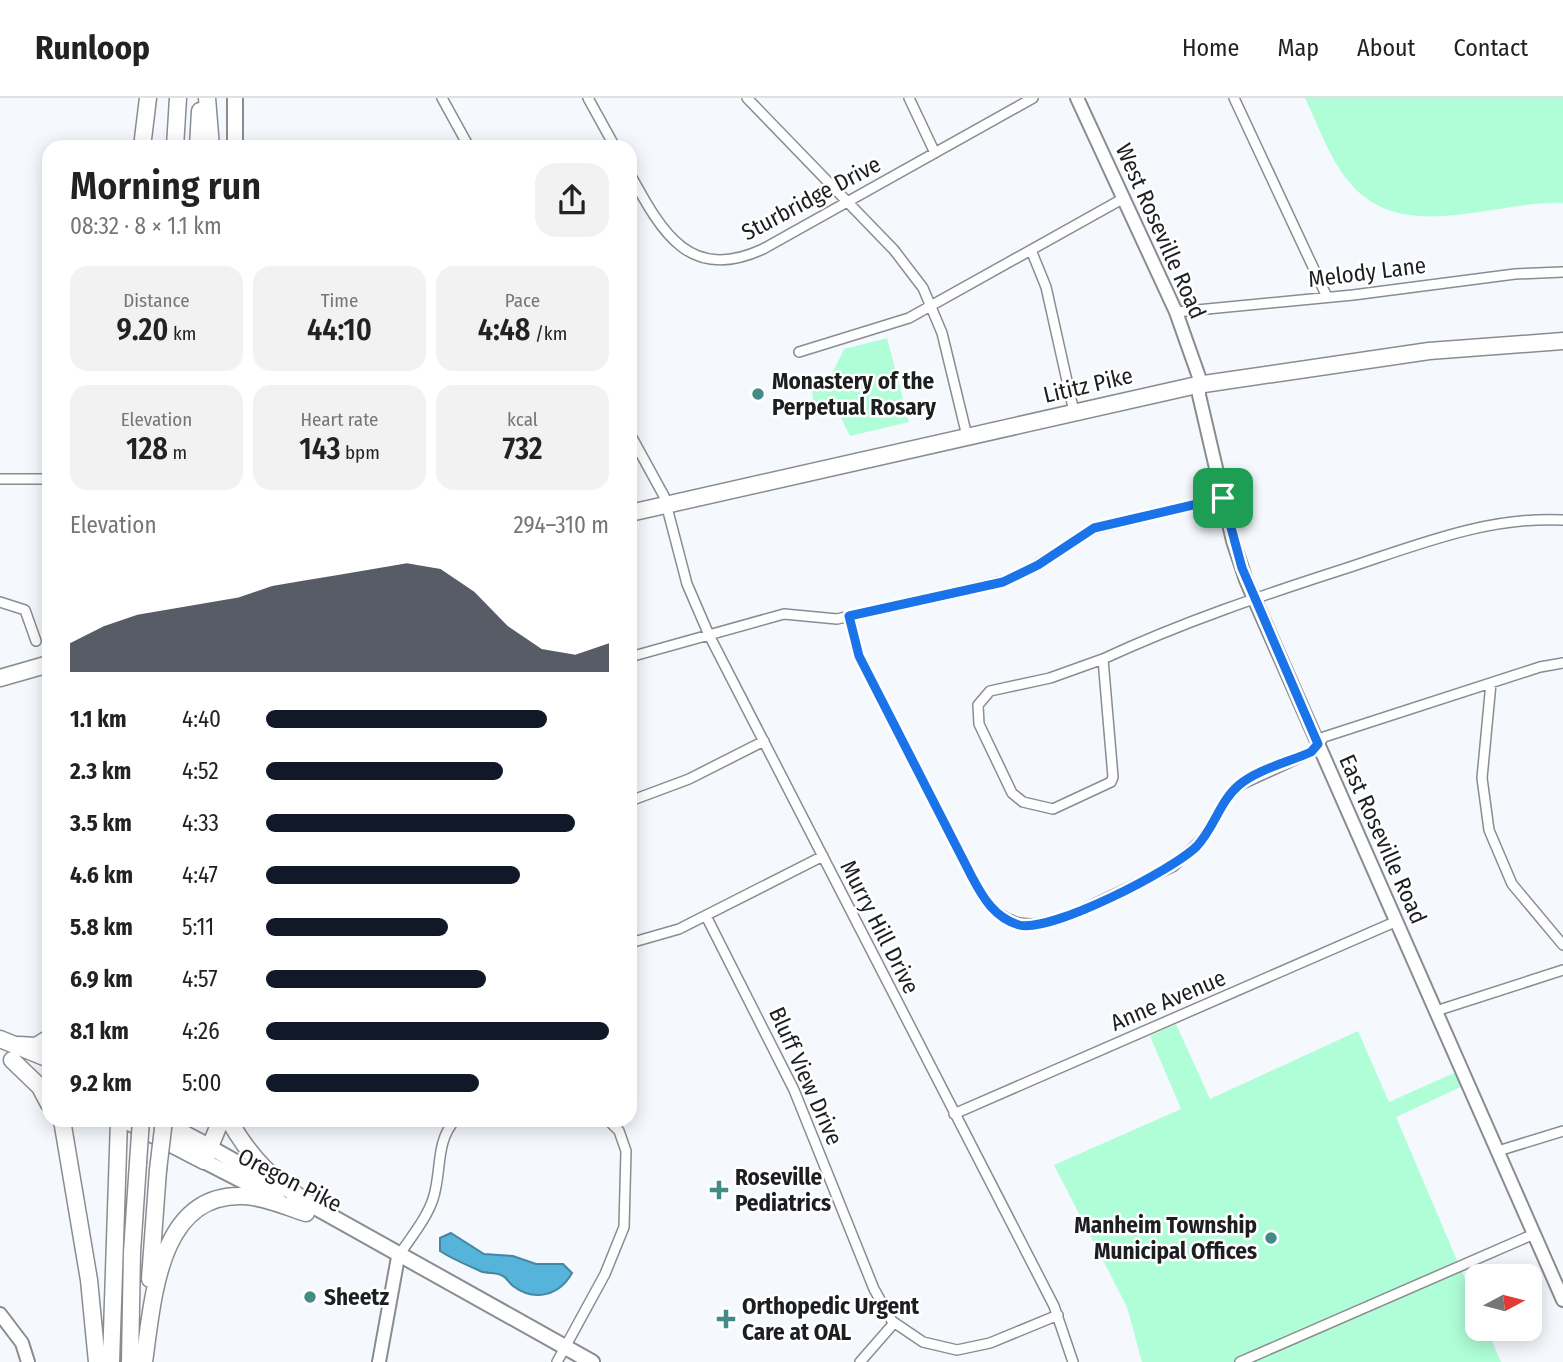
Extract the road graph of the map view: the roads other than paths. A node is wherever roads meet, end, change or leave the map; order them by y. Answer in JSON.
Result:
{"nodes":[{"id":1,"x":141,"y":98,"type":"edge"},
{"id":2,"x":148,"y":98,"type":"edge"},
{"id":3,"x":178,"y":98,"type":"edge"},
{"id":4,"x":200,"y":98,"type":"edge"},
{"id":5,"x":207,"y":98,"type":"edge"},
{"id":6,"x":235,"y":98,"type":"edge"},
{"id":7,"x":442,"y":98,"type":"edge"},
{"id":8,"x":588,"y":98,"type":"edge"},
{"id":9,"x":747,"y":98,"type":"edge"},
{"id":10,"x":909,"y":98,"type":"edge"},
{"id":11,"x":1033,"y":98,"type":"edge"},
{"id":12,"x":1077,"y":98,"type":"edge"},
{"id":13,"x":1234,"y":98,"type":"edge"},
{"id":14,"x":141,"y":140,"type":"edge"},
{"id":15,"x":142,"y":140,"type":"edge"},
{"id":16,"x":175,"y":140,"type":"edge"},
{"id":17,"x":198,"y":140,"type":"edge"},
{"id":18,"x":210,"y":140,"type":"edge"},
{"id":19,"x":236,"y":140,"type":"edge"},
{"id":20,"x":465,"y":140,"type":"edge"},
{"id":21,"x":611,"y":140,"type":"edge"},
{"id":22,"x":935,"y":153,"type":"junction"},
{"id":23,"x":637,"y":186,"type":"edge"},
{"id":24,"x":1124,"y":198,"type":"junction"},
{"id":25,"x":847,"y":202,"type":"junction"},
{"id":26,"x":1031,"y":250,"type":"junction"},
{"id":27,"x":1563,"y":272,"type":"edge"},
{"id":28,"x":1327,"y":297,"type":"junction"},
{"id":29,"x":931,"y":306,"type":"junction"},
{"id":30,"x":1176,"y":312,"type":"junction"},
{"id":31,"x":1563,"y":341,"type":"edge"},
{"id":32,"x":799,"y":352,"type":"dead end"},
{"id":33,"x":1197,"y":385,"type":"junction"},
{"id":34,"x":1074,"y":412,"type":"junction"},
{"id":35,"x":967,"y":436,"type":"junction"},
{"id":36,"x":637,"y":447,"type":"edge"},
{"id":37,"x":0,"y":479,"type":"edge"},
{"id":38,"x":42,"y":479,"type":"edge"},
{"id":39,"x":1223,"y":498,"type":"junction"},
{"id":40,"x":667,"y":504,"type":"junction"},
{"id":41,"x":637,"y":511,"type":"edge"},
{"id":42,"x":1563,"y":520,"type":"edge"},
{"id":43,"x":1254,"y":597,"type":"junction"},
{"id":44,"x":0,"y":602,"type":"edge"},
{"id":45,"x":849,"y":616,"type":"junction"},
{"id":46,"x":709,"y":635,"type":"junction"},
{"id":47,"x":36,"y":640,"type":"dead end"},
{"id":48,"x":637,"y":655,"type":"edge"},
{"id":49,"x":1103,"y":659,"type":"junction"},
{"id":50,"x":1563,"y":663,"type":"edge"},
{"id":51,"x":42,"y":666,"type":"edge"},
{"id":52,"x":0,"y":678,"type":"edge"},
{"id":53,"x":1491,"y":683,"type":"junction"},
{"id":54,"x":764,"y":741,"type":"junction"},
{"id":55,"x":1318,"y":744,"type":"junction"},
{"id":56,"x":637,"y":798,"type":"edge"},
{"id":57,"x":822,"y":856,"type":"junction"},
{"id":58,"x":706,"y":915,"type":"junction"},
{"id":59,"x":1397,"y":921,"type":"junction"},
{"id":60,"x":637,"y":942,"type":"edge"},
{"id":61,"x":1563,"y":945,"type":"edge"},
{"id":62,"x":1563,"y":970,"type":"edge"},
{"id":63,"x":1436,"y":1011,"type":"junction"},
{"id":64,"x":42,"y":1042,"type":"edge"},
{"id":65,"x":6,"y":1050,"type":"edge"},
{"id":66,"x":42,"y":1058,"type":"edge"},
{"id":67,"x":42,"y":1075,"type":"edge"},
{"id":68,"x":42,"y":1091,"type":"edge"},
{"id":69,"x":954,"y":1114,"type":"junction"},
{"id":70,"x":61,"y":1127,"type":"edge"},
{"id":71,"x":119,"y":1127,"type":"edge"},
{"id":72,"x":141,"y":1127,"type":"edge"},
{"id":73,"x":142,"y":1127,"type":"edge"},
{"id":74,"x":163,"y":1127,"type":"edge"},
{"id":75,"x":168,"y":1127,"type":"edge"},
{"id":76,"x":218,"y":1127,"type":"edge"},
{"id":77,"x":234,"y":1127,"type":"edge"},
{"id":78,"x":451,"y":1127,"type":"edge"},
{"id":79,"x":614,"y":1127,"type":"edge"},
{"id":80,"x":1563,"y":1131,"type":"edge"},
{"id":81,"x":1498,"y":1151,"type":"junction"},
{"id":82,"x":208,"y":1155,"type":"junction"},
{"id":83,"x":309,"y":1209,"type":"junction"},
{"id":84,"x":1534,"y":1234,"type":"junction"},
{"id":85,"x":398,"y":1257,"type":"junction"},
{"id":86,"x":1563,"y":1300,"type":"edge"},
{"id":87,"x":0,"y":1314,"type":"edge"},
{"id":88,"x":1058,"y":1315,"type":"junction"},
{"id":89,"x":894,"y":1322,"type":"junction"},
{"id":90,"x":564,"y":1347,"type":"junction"},
{"id":91,"x":28,"y":1362,"type":"edge"},
{"id":92,"x":97,"y":1362,"type":"edge"},
{"id":93,"x":111,"y":1362,"type":"edge"},
{"id":94,"x":130,"y":1362,"type":"edge"},
{"id":95,"x":144,"y":1362,"type":"edge"},
{"id":96,"x":379,"y":1362,"type":"edge"},
{"id":97,"x":557,"y":1362,"type":"edge"},
{"id":98,"x":592,"y":1362,"type":"edge"},
{"id":99,"x":860,"y":1362,"type":"edge"},
{"id":100,"x":1073,"y":1362,"type":"edge"},
{"id":101,"x":1240,"y":1362,"type":"edge"}],
"edges":[{"from":1,"to":14,"type":"main road"},
{"from":2,"to":15,"type":"highway"},
{"from":3,"to":16,"type":"highway"},
{"from":4,"to":17,"type":"highway"},
{"from":5,"to":18,"type":"highway"},
{"from":6,"to":19,"type":"main road"},
{"from":7,"to":20,"type":"street"},
{"from":8,"to":21,"type":"street"},
{"from":9,"to":25,"type":"street"},
{"from":10,"to":22,"type":"street"},
{"from":11,"to":22,"type":"street","name":"Sturbridge Drive"},
{"from":12,"to":24,"type":"street","name":"West Roseville Road"},
{"from":13,"to":28,"type":"street"},
{"from":22,"to":25,"type":"street","name":"Sturbridge Drive"},
{"from":23,"to":25,"type":"street","name":"Sturbridge Drive"},
{"from":24,"to":26,"type":"street"},
{"from":24,"to":30,"type":"street","name":"West Roseville Road"},
{"from":25,"to":29,"type":"street"},
{"from":26,"to":29,"type":"street"},
{"from":26,"to":34,"type":"street"},
{"from":27,"to":28,"type":"street","name":"Melody Lane"},
{"from":28,"to":30,"type":"street","name":"Melody Lane"},
{"from":29,"to":32,"type":"street"},
{"from":29,"to":35,"type":"street"},
{"from":30,"to":33,"type":"street","name":"West Roseville Road"},
{"from":31,"to":33,"type":"highway","name":"Lititz Pike"},
{"from":33,"to":34,"type":"highway","name":"Lititz Pike"},
{"from":33,"to":39,"type":"street","name":"East Roseville Road"},
{"from":34,"to":35,"type":"highway","name":"Lititz Pike"},
{"from":35,"to":40,"type":"highway","name":"Lititz Pike"},
{"from":36,"to":40,"type":"street","name":"Murry Hill Drive"},
{"from":37,"to":38,"type":"street"},
{"from":39,"to":43,"type":"street","name":"East Roseville Road"},
{"from":39,"to":45,"type":"street"},
{"from":40,"to":41,"type":"highway","name":"Lititz Pike"},
{"from":40,"to":46,"type":"street","name":"Murry Hill Drive"},
{"from":42,"to":43,"type":"street"},
{"from":43,"to":49,"type":"street"},
{"from":43,"to":55,"type":"street","name":"East Roseville Road"},
{"from":44,"to":47,"type":"street"},
{"from":45,"to":46,"type":"street"},
{"from":45,"to":55,"type":"street"},
{"from":46,"to":48,"type":"street"},
{"from":46,"to":54,"type":"street","name":"Murry Hill Drive"},
{"from":49,"to":49,"type":"street"},
{"from":50,"to":53,"type":"street"},
{"from":51,"to":52,"type":"highway"},
{"from":53,"to":55,"type":"street"},
{"from":53,"to":61,"type":"street"},
{"from":54,"to":56,"type":"street"},
{"from":54,"to":57,"type":"street","name":"Murry Hill Drive"},
{"from":55,"to":59,"type":"street","name":"East Roseville Road"},
{"from":57,"to":58,"type":"street"},
{"from":57,"to":69,"type":"street","name":"Murry Hill Drive"},
{"from":58,"to":60,"type":"street"},
{"from":58,"to":89,"type":"street","name":"Bluff View Drive"},
{"from":59,"to":63,"type":"street","name":"East Roseville Road"},
{"from":59,"to":69,"type":"street","name":"Anne Avenue"},
{"from":62,"to":63,"type":"street"},
{"from":63,"to":81,"type":"street","name":"East Roseville Road"},
{"from":64,"to":65,"type":"highway"},
{"from":65,"to":66,"type":"highway"},
{"from":65,"to":67,"type":"highway"},
{"from":65,"to":68,"type":"highway"},
{"from":69,"to":88,"type":"street","name":"Murry Hill Drive"},
{"from":70,"to":92,"type":"highway"},
{"from":71,"to":93,"type":"highway"},
{"from":72,"to":94,"type":"highway","bridge":true},
{"from":73,"to":82,"type":"highway","name":"Oregon Pike"},
{"from":74,"to":95,"type":"highway","bridge":true},
{"from":75,"to":82,"type":"highway","name":"Oregon Pike"},
{"from":76,"to":82,"type":"highway"},
{"from":77,"to":83,"type":"highway"},
{"from":78,"to":85,"type":"street"},
{"from":79,"to":90,"type":"street"},
{"from":80,"to":81,"type":"street"},
{"from":81,"to":84,"type":"street","name":"East Roseville Road"},
{"from":82,"to":83,"type":"main road","name":"Oregon Pike"},
{"from":83,"to":85,"type":"main road","name":"Oregon Pike"},
{"from":83,"to":95,"type":"highway"},
{"from":84,"to":86,"type":"street","name":"East Roseville Road"},
{"from":84,"to":101,"type":"street"},
{"from":85,"to":90,"type":"main road","name":"Oregon Pike"},
{"from":85,"to":96,"type":"street"},
{"from":87,"to":91,"type":"street"},
{"from":88,"to":89,"type":"street","name":"Bluff View Drive"},
{"from":88,"to":100,"type":"street","name":"Murry Hill Drive"},
{"from":89,"to":99,"type":"street"},
{"from":90,"to":97,"type":"street"},
{"from":90,"to":98,"type":"main road","name":"Oregon Pike"}]}
